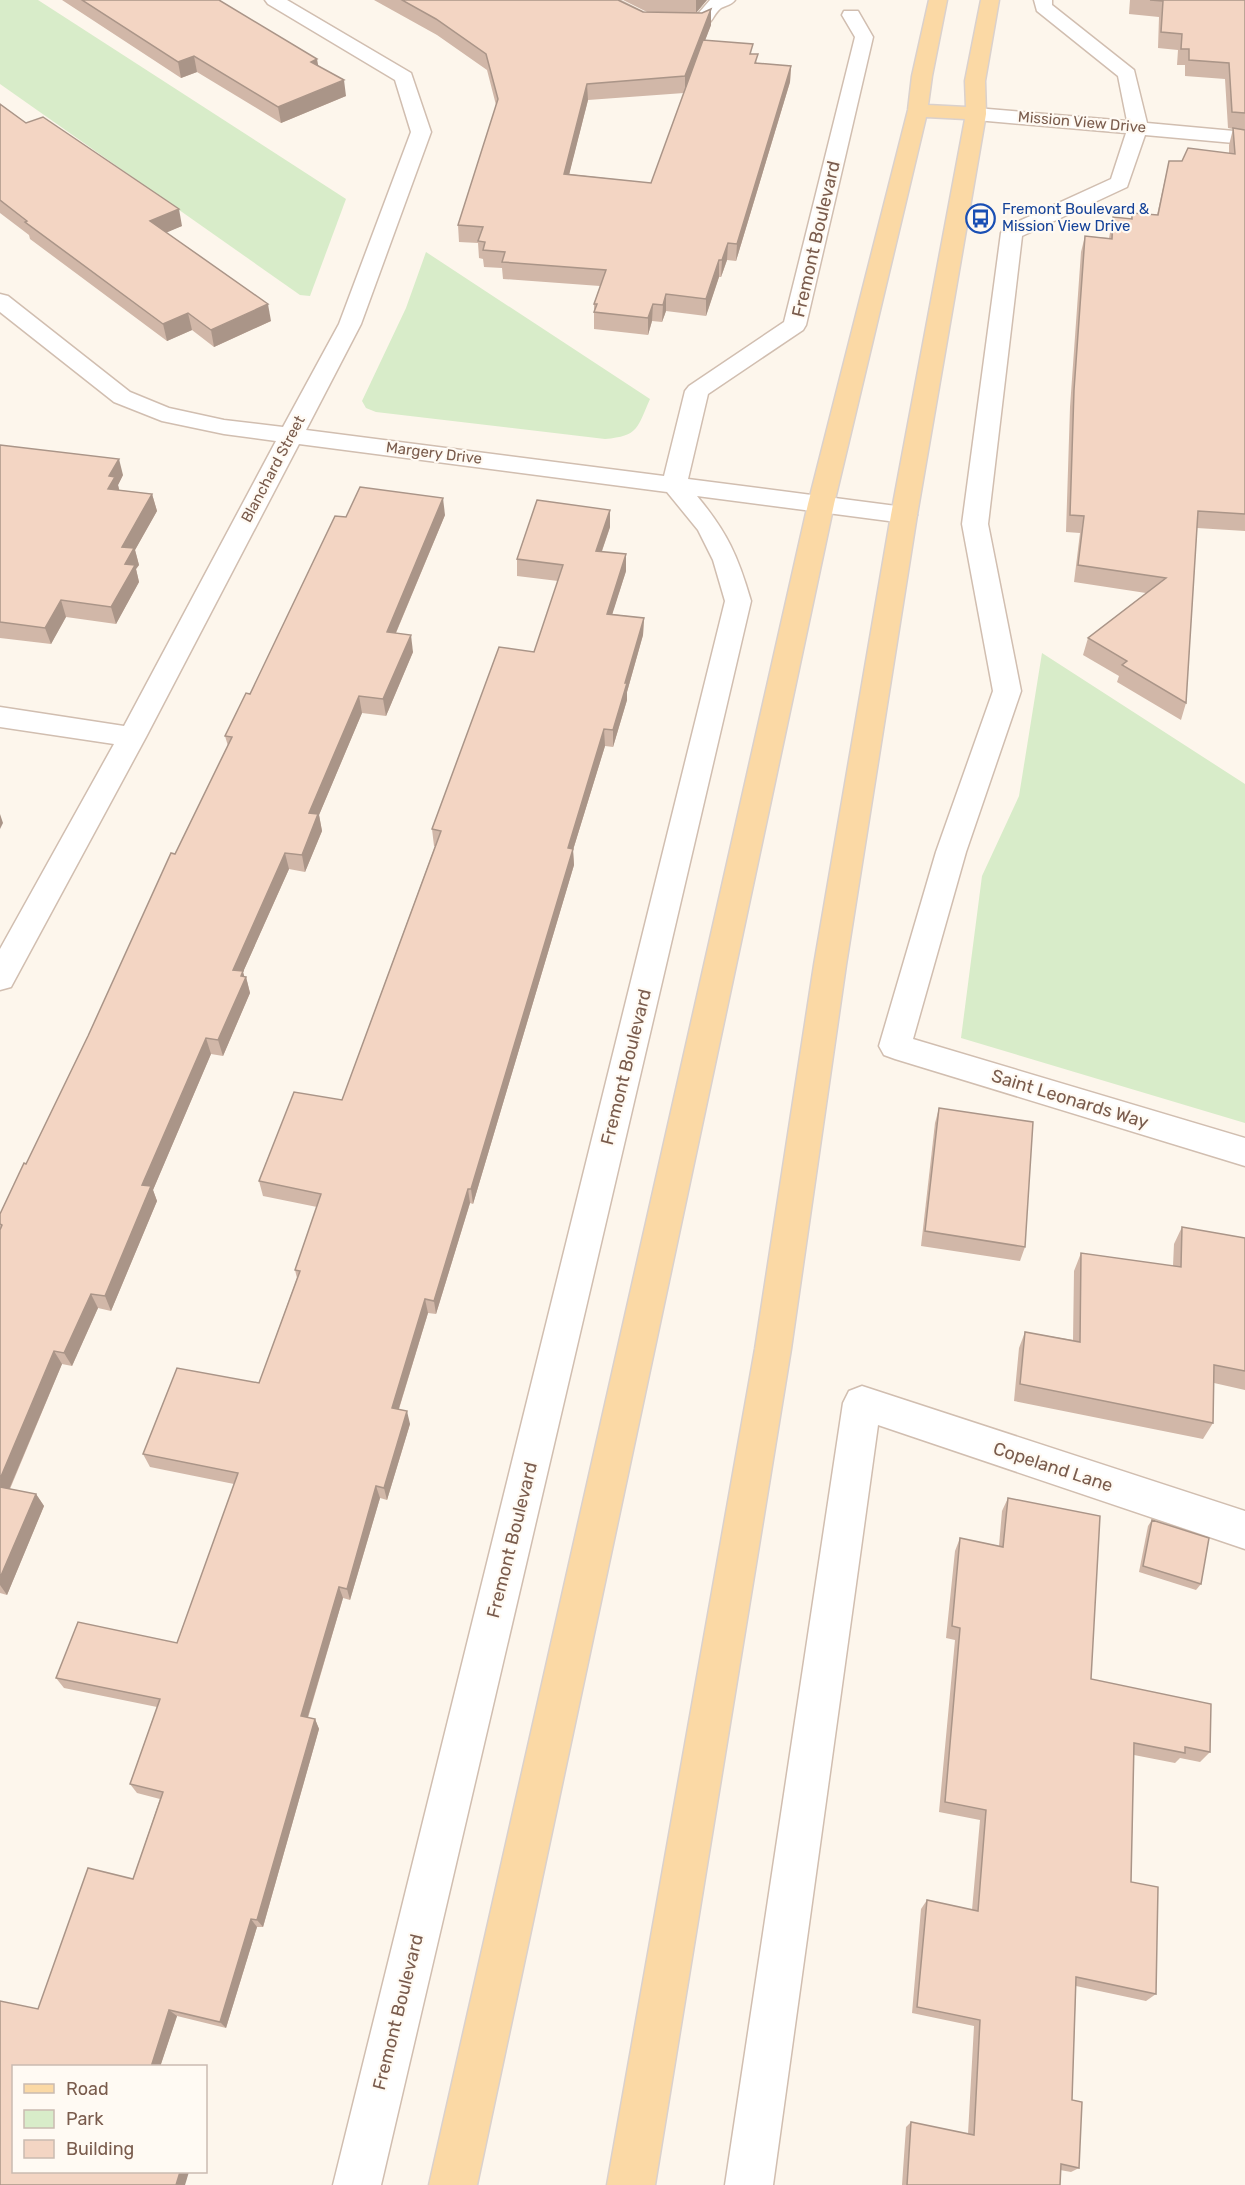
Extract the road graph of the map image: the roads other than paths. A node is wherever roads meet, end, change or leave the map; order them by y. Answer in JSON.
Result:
{"nodes":[{"id":1,"x":274,"y":0,"type":"edge"},
{"id":2,"x":604,"y":0,"type":"edge"},
{"id":3,"x":726,"y":0,"type":"edge"},
{"id":4,"x":938,"y":0,"type":"edge"},
{"id":5,"x":990,"y":0,"type":"edge"},
{"id":6,"x":1044,"y":0,"type":"edge"},
{"id":7,"x":851,"y":15,"type":"dead end"},
{"id":8,"x":918,"y":110,"type":"junction"},
{"id":9,"x":976,"y":114,"type":"junction"},
{"id":10,"x":1138,"y":126,"type":"junction"},
{"id":11,"x":1245,"y":138,"type":"edge"},
{"id":12,"x":0,"y":301,"type":"edge"},
{"id":13,"x":292,"y":435,"type":"junction"},
{"id":14,"x":674,"y":484,"type":"junction"},
{"id":15,"x":820,"y":504,"type":"junction"},
{"id":16,"x":904,"y":515,"type":"junction"},
{"id":17,"x":0,"y":717,"type":"edge"},
{"id":18,"x":132,"y":737,"type":"junction"},
{"id":19,"x":0,"y":978,"type":"edge"},
{"id":20,"x":1245,"y":1152,"type":"edge"},
{"id":21,"x":1245,"y":1530,"type":"edge"},
{"id":22,"x":357,"y":2185,"type":"edge"},
{"id":23,"x":453,"y":2185,"type":"edge"},
{"id":24,"x":631,"y":2185,"type":"edge"},
{"id":25,"x":749,"y":2185,"type":"edge"}],
"edges":[{"from":1,"to":13,"type":"street","name":"Blanchard Street"},
{"from":2,"to":3,"type":"street"},
{"from":4,"to":8,"type":"main road"},
{"from":5,"to":9,"type":"main road"},
{"from":6,"to":10,"type":"street"},
{"from":7,"to":14,"type":"street","name":"Fremont Boulevard"},
{"from":8,"to":9,"type":"main road","name":"Mission View Drive"},
{"from":8,"to":15,"type":"main road"},
{"from":9,"to":10,"type":"street","name":"Mission View Drive"},
{"from":9,"to":16,"type":"main road"},
{"from":10,"to":11,"type":"street","name":"Mission View Drive"},
{"from":10,"to":20,"type":"street","name":"Saint Leonards Way"},
{"from":12,"to":13,"type":"street","name":"Margery Drive"},
{"from":13,"to":14,"type":"street","name":"Margery Drive"},
{"from":13,"to":18,"type":"street","name":"Blanchard Street"},
{"from":14,"to":15,"type":"street","name":"Margery Drive"},
{"from":14,"to":22,"type":"street","name":"Fremont Boulevard"},
{"from":15,"to":16,"type":"street","name":"Margery Drive"},
{"from":15,"to":23,"type":"main road"},
{"from":16,"to":24,"type":"main road"},
{"from":17,"to":18,"type":"street"},
{"from":18,"to":19,"type":"street","name":"Blanchard Street"},
{"from":21,"to":25,"type":"street","name":"Copeland Lane"}]}
